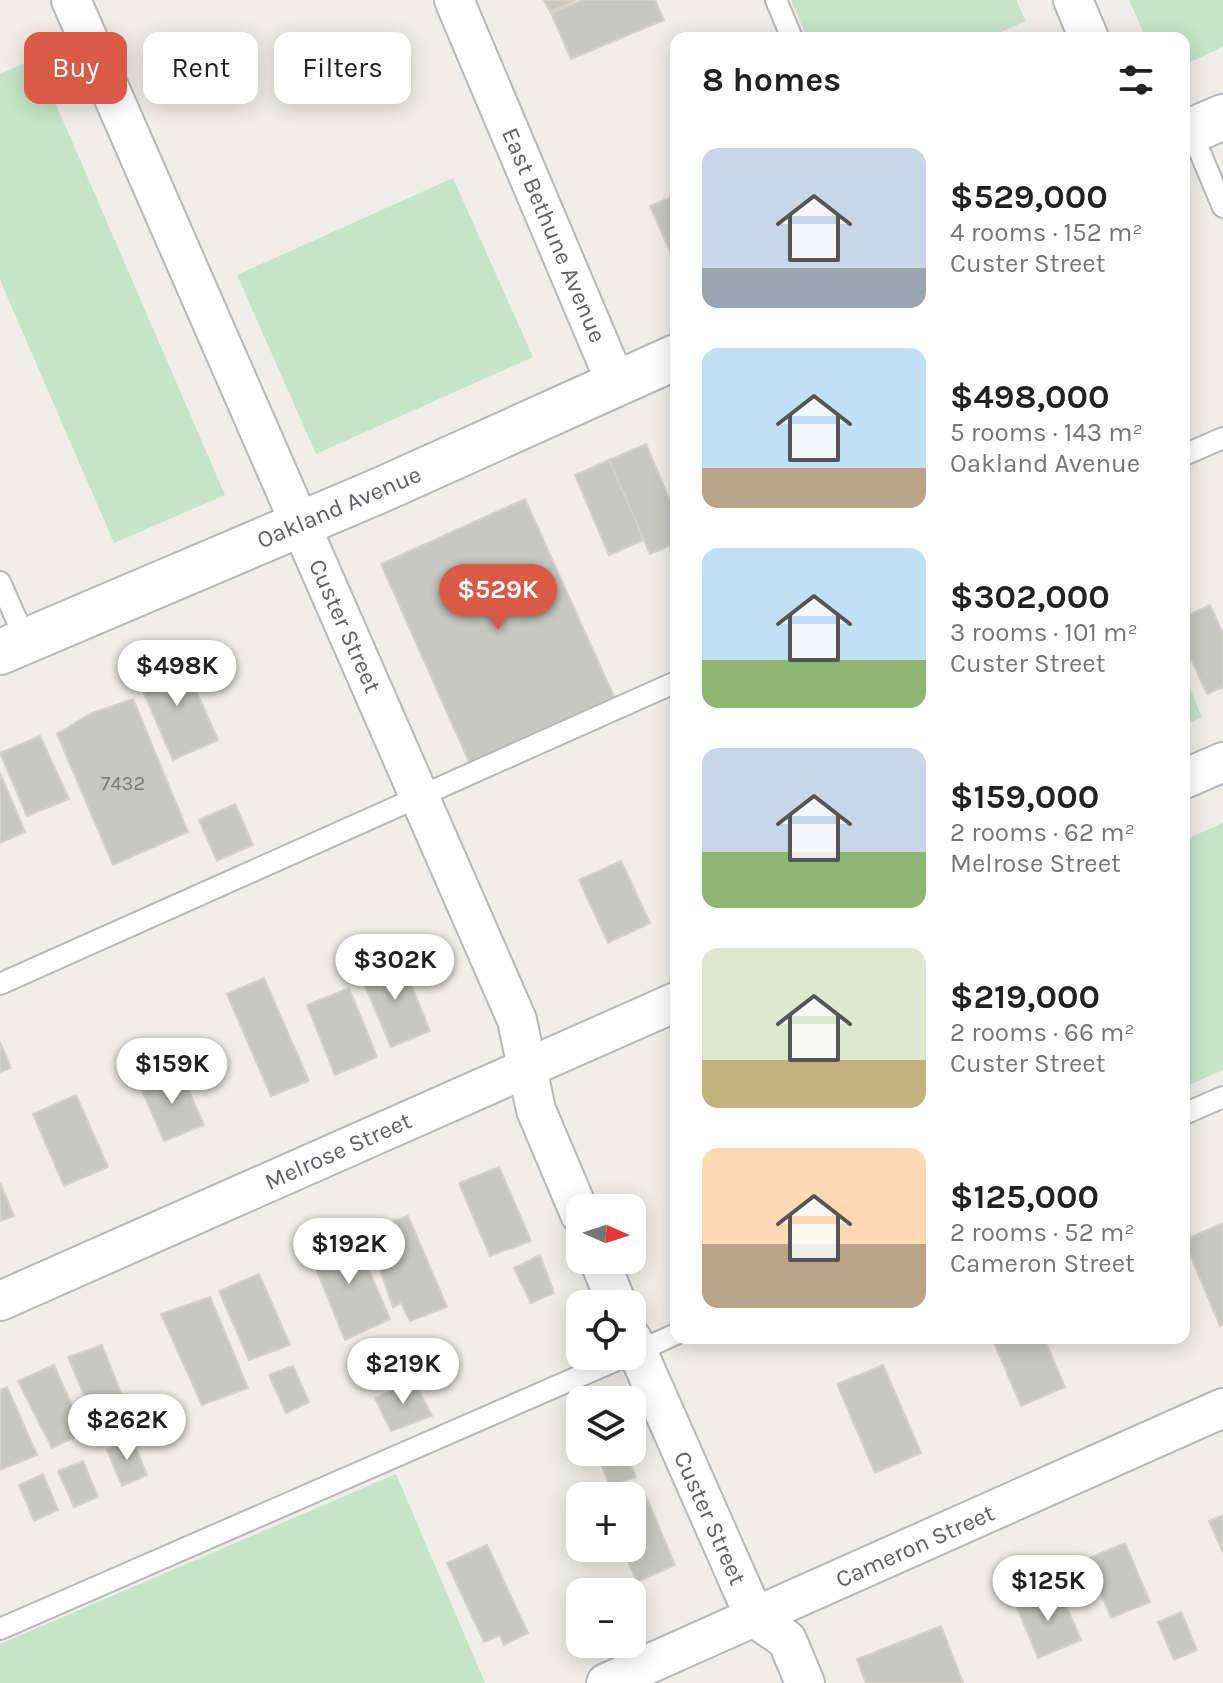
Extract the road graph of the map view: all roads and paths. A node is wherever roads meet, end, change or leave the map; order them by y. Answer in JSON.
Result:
{"nodes":[{"id":1,"x":71,"y":0,"type":"edge"},
{"id":2,"x":454,"y":0,"type":"edge"},
{"id":3,"x":776,"y":0,"type":"edge"},
{"id":4,"x":1073,"y":0,"type":"edge"},
{"id":5,"x":789,"y":32,"type":"edge"},
{"id":6,"x":1086,"y":32,"type":"edge"},
{"id":7,"x":1199,"y":127,"type":"edge"},
{"id":8,"x":1223,"y":207,"type":"edge"},
{"id":9,"x":670,"y":360,"type":"edge"},
{"id":10,"x":616,"y":383,"type":"junction"},
{"id":11,"x":1223,"y":438,"type":"edge"},
{"id":12,"x":1190,"y":452,"type":"edge"},
{"id":13,"x":300,"y":523,"type":"junction"},
{"id":14,"x":0,"y":582,"type":"edge"},
{"id":15,"x":13,"y":646,"type":"edge"},
{"id":16,"x":670,"y":685,"type":"edge"},
{"id":17,"x":1223,"y":762,"type":"edge"},
{"id":18,"x":1190,"y":776,"type":"edge"},
{"id":19,"x":420,"y":797,"type":"junction"},
{"id":20,"x":0,"y":984,"type":"edge"},
{"id":21,"x":670,"y":1005,"type":"edge"},
{"id":22,"x":527,"y":1067,"type":"junction"},
{"id":23,"x":1223,"y":1097,"type":"edge"},
{"id":24,"x":1190,"y":1111,"type":"edge"},
{"id":25,"x":572,"y":1194,"type":"edge"},
{"id":26,"x":0,"y":1301,"type":"edge"},
{"id":27,"x":670,"y":1336,"type":"edge"},
{"id":28,"x":646,"y":1345,"type":"edge"},
{"id":29,"x":587,"y":1370,"type":"edge"},
{"id":30,"x":641,"y":1370,"type":"edge"},
{"id":31,"x":1223,"y":1408,"type":"edge"},
{"id":32,"x":755,"y":1618,"type":"junction"},
{"id":33,"x":0,"y":1629,"type":"edge"},
{"id":34,"x":606,"y":1683,"type":"edge"},
{"id":35,"x":805,"y":1683,"type":"edge"}],
"edges":[{"from":1,"to":13,"type":"street","name":"Custer Street"},
{"from":2,"to":10,"type":"street","name":"East Bethune Avenue"},
{"from":3,"to":5,"type":"lane"},
{"from":4,"to":6,"type":"street"},
{"from":7,"to":8,"type":"lane"},
{"from":9,"to":10,"type":"street","name":"Oakland Avenue"},
{"from":10,"to":13,"type":"street","name":"Oakland Avenue"},
{"from":11,"to":12,"type":"lane"},
{"from":13,"to":15,"type":"street","name":"Oakland Avenue"},
{"from":13,"to":19,"type":"street","name":"Custer Street"},
{"from":14,"to":15,"type":"lane"},
{"from":16,"to":19,"type":"lane"},
{"from":17,"to":18,"type":"street"},
{"from":19,"to":20,"type":"lane"},
{"from":19,"to":22,"type":"street","name":"Custer Street"},
{"from":21,"to":22,"type":"street","name":"Melrose Street"},
{"from":22,"to":25,"type":"street","name":"Custer Street"},
{"from":22,"to":26,"type":"street","name":"Melrose Street"},
{"from":23,"to":24,"type":"lane"},
{"from":27,"to":28,"type":"lane"},
{"from":29,"to":33,"type":"lane"},
{"from":30,"to":32,"type":"street","name":"Custer Street"},
{"from":31,"to":32,"type":"street","name":"Cameron Street"},
{"from":32,"to":34,"type":"street","name":"Cameron Street"},
{"from":32,"to":35,"type":"street"}]}
